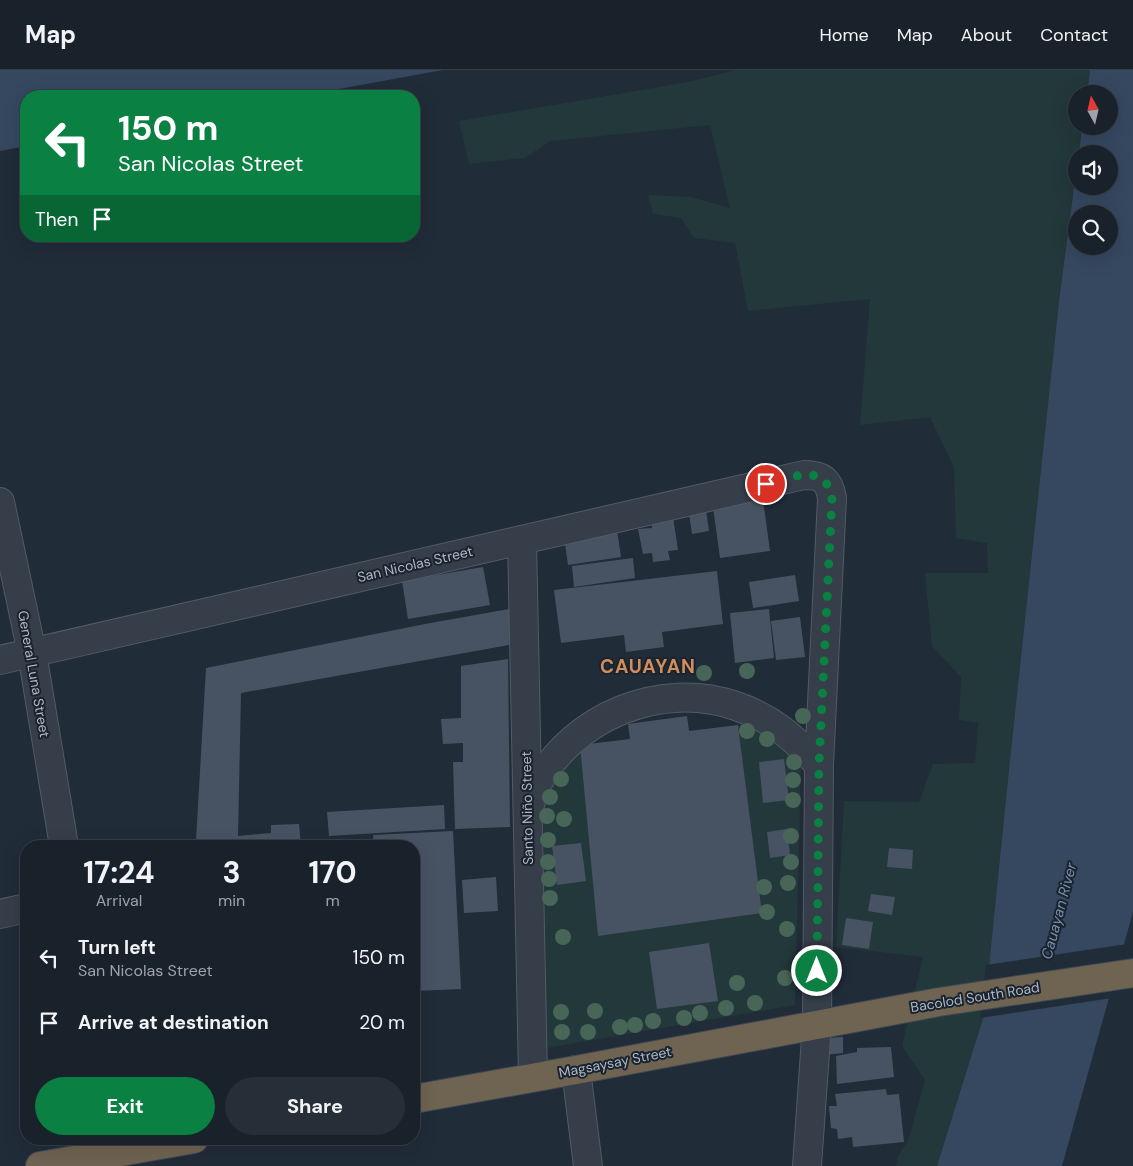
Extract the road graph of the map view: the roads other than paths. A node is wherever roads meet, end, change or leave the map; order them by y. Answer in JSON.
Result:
{"nodes":[{"id":1,"x":0,"y":502,"type":"edge"},
{"id":2,"x":522,"y":540,"type":"junction"},
{"id":3,"x":32,"y":653,"type":"junction"},
{"id":4,"x":0,"y":660,"type":"edge"},
{"id":5,"x":819,"y":765,"type":"junction"},
{"id":6,"x":527,"y":810,"type":"junction"},
{"id":7,"x":63,"y":840,"type":"edge"},
{"id":8,"x":20,"y":909,"type":"edge"},
{"id":9,"x":0,"y":914,"type":"edge"},
{"id":10,"x":1133,"y":973,"type":"edge"},
{"id":11,"x":817,"y":1024,"type":"junction"},
{"id":12,"x":576,"y":1070,"type":"junction"},
{"id":13,"x":534,"y":1077,"type":"junction"},
{"id":14,"x":420,"y":1098,"type":"edge"},
{"id":15,"x":159,"y":1145,"type":"edge"},
{"id":16,"x":113,"y":1153,"type":"edge"},
{"id":17,"x":40,"y":1166,"type":"edge"},
{"id":18,"x":588,"y":1166,"type":"edge"},
{"id":19,"x":807,"y":1166,"type":"edge"}],
"edges":[{"from":1,"to":3,"type":"street","name":"General Luna Street"},
{"from":2,"to":3,"type":"street","name":"San Nicolas Street"},
{"from":2,"to":5,"type":"street","name":"San Nicolas Street"},
{"from":2,"to":6,"type":"street","name":"Santo Niño Street"},
{"from":3,"to":4,"type":"street","name":"San Nicolas Street"},
{"from":3,"to":7,"type":"street","name":"General Luna Street"},
{"from":5,"to":6,"type":"street"},
{"from":5,"to":11,"type":"street"},
{"from":6,"to":13,"type":"street","name":"Santo Niño Street"},
{"from":8,"to":9,"type":"street"},
{"from":10,"to":11,"type":"highway","name":"Bacolod South Road"},
{"from":11,"to":12,"type":"highway","name":"Magsaysay Street"},
{"from":11,"to":19,"type":"street"},
{"from":12,"to":13,"type":"highway","name":"Magsaysay Street"},
{"from":12,"to":18,"type":"street"},
{"from":13,"to":14,"type":"highway","name":"Magsaysay Street"},
{"from":15,"to":16,"type":"highway"},
{"from":16,"to":17,"type":"highway"}]}
